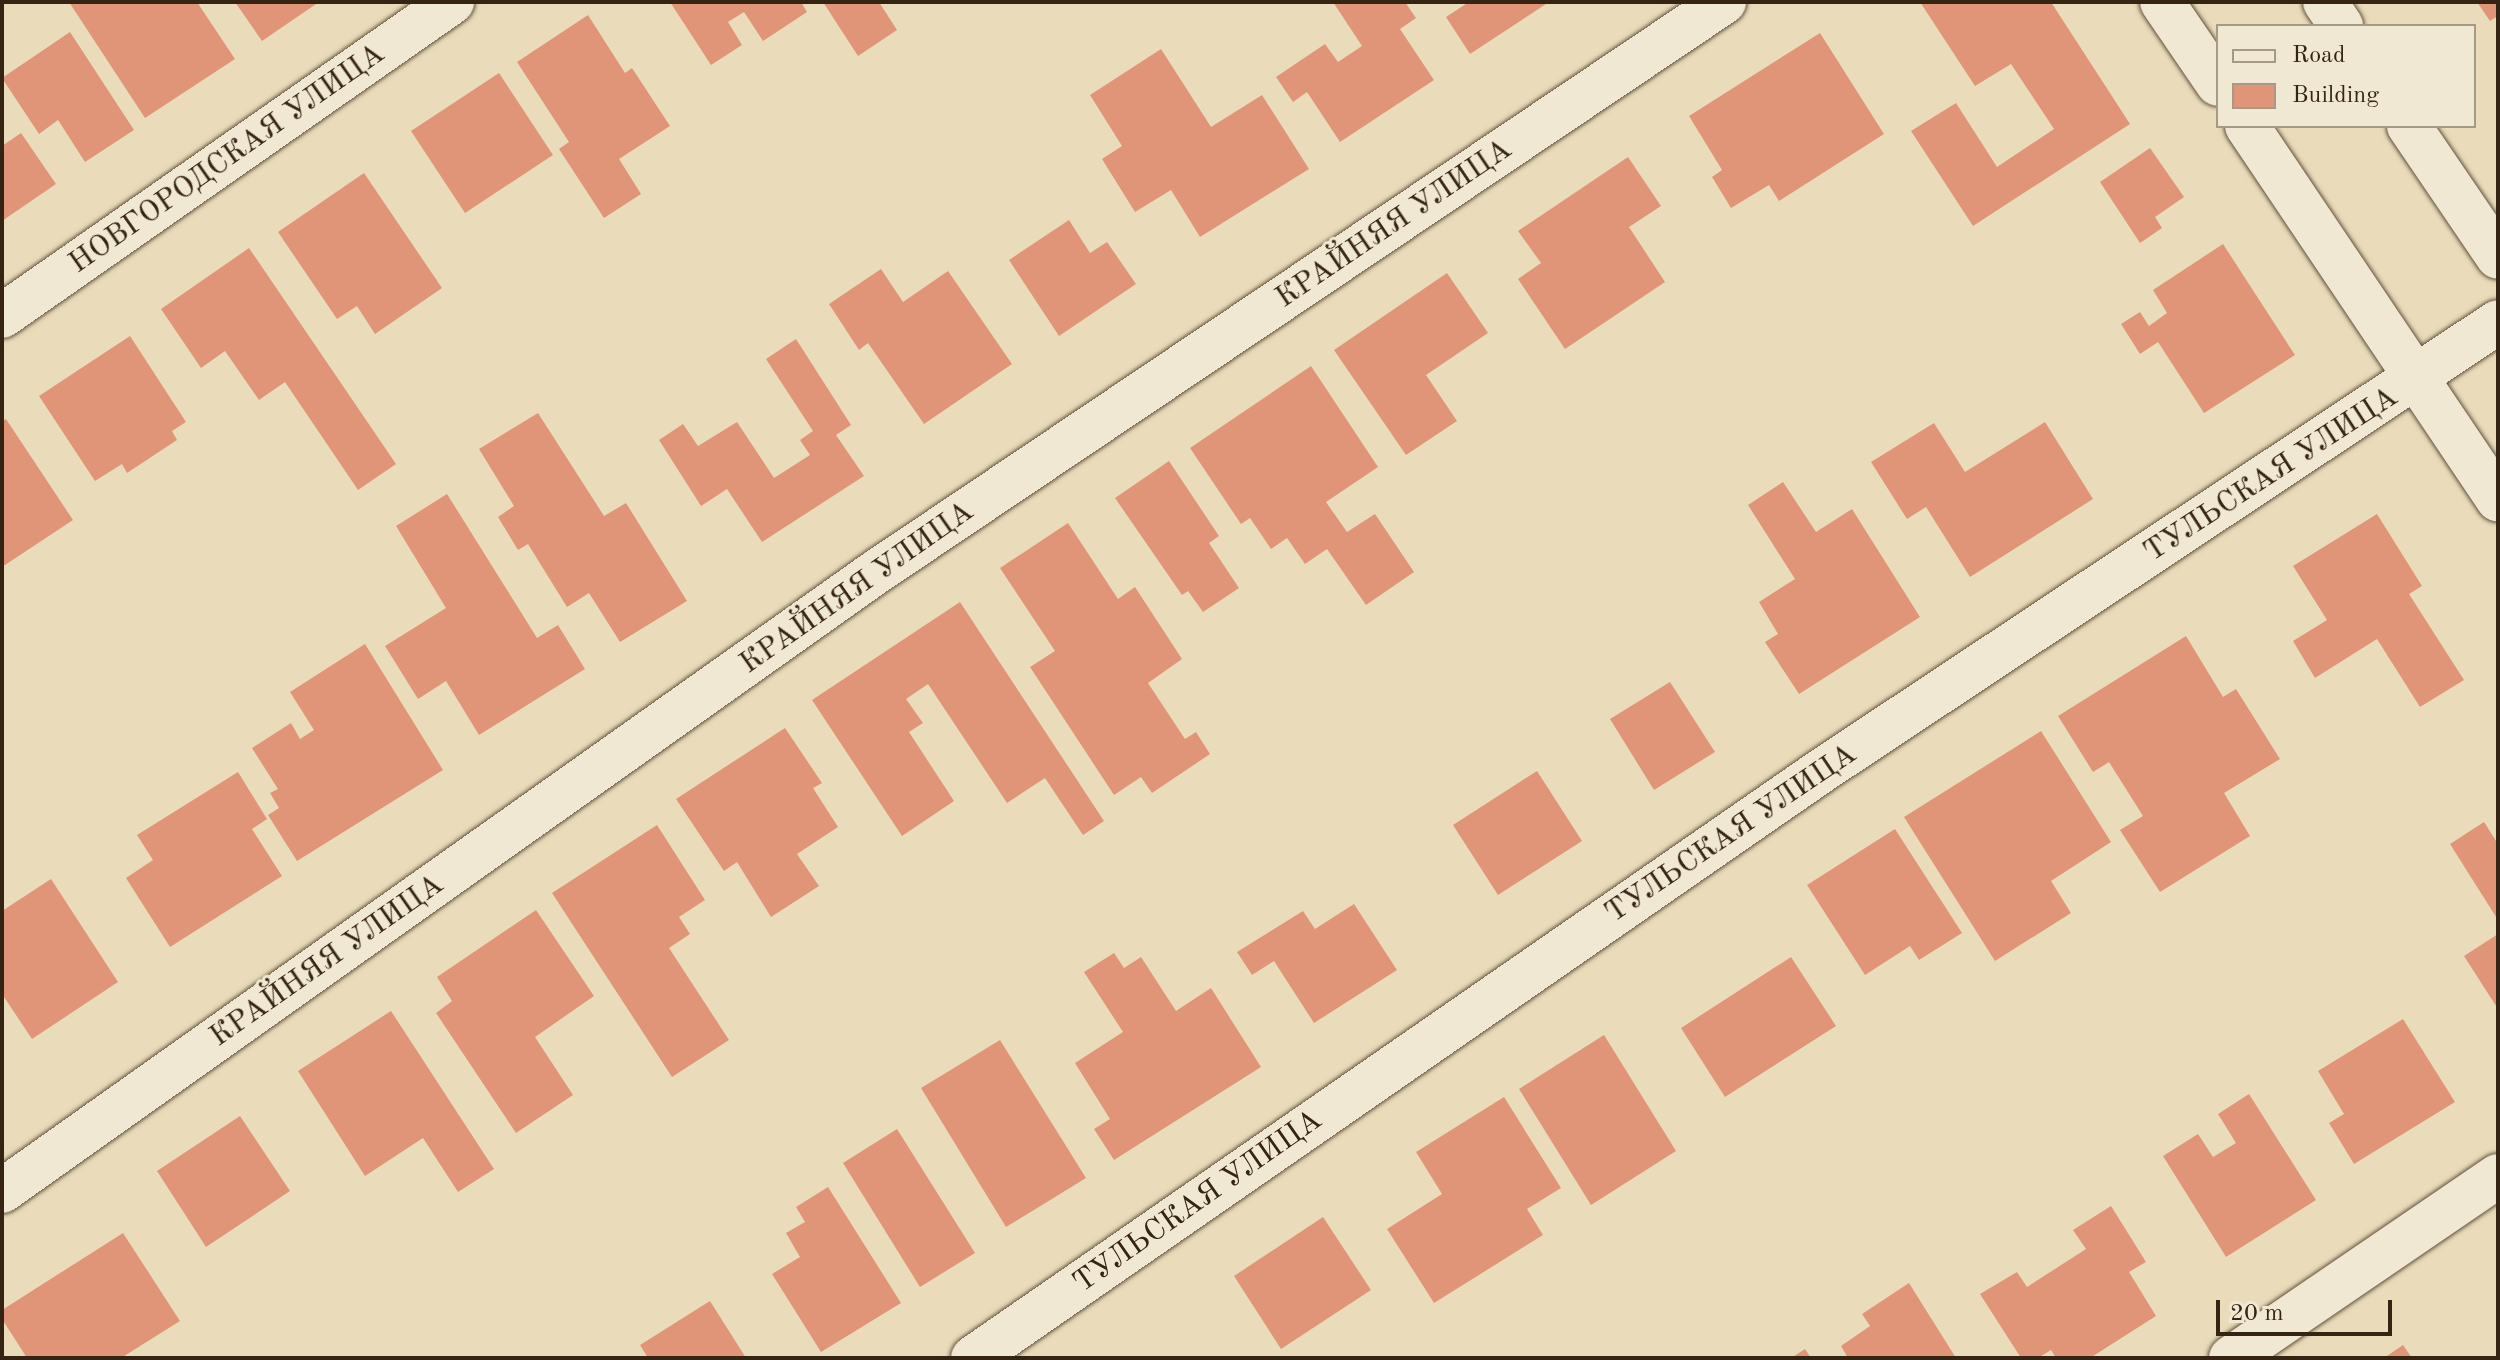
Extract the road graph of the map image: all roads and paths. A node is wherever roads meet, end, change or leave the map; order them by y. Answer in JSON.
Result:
{"nodes":[{"id":1,"x":452,"y":2,"type":"edge"},
{"id":2,"x":1724,"y":2,"type":"edge"},
{"id":3,"x":2162,"y":2,"type":"edge"},
{"id":4,"x":2325,"y":2,"type":"edge"},
{"id":5,"x":2340,"y":24,"type":"edge"},
{"id":6,"x":2216,"y":81,"type":"edge"},
{"id":7,"x":2248,"y":128,"type":"edge"},
{"id":8,"x":2410,"y":128,"type":"edge"},
{"id":9,"x":2498,"y":257,"type":"edge"},
{"id":10,"x":2,"y":316,"type":"edge"},
{"id":11,"x":2498,"y":322,"type":"edge"},
{"id":12,"x":2418,"y":378,"type":"junction"},
{"id":13,"x":2498,"y":499,"type":"edge"},
{"id":14,"x":2498,"y":1176,"type":"edge"},
{"id":15,"x":2,"y":1191,"type":"edge"},
{"id":16,"x":973,"y":1358,"type":"edge"},
{"id":17,"x":2231,"y":1358,"type":"edge"}],
"edges":[{"from":1,"to":10,"type":"street","name":"НОВГОРОДСКАЯ УЛИЦА"},
{"from":2,"to":15,"type":"street","name":"КРАЙНЯЯ УЛИЦА"},
{"from":3,"to":6,"type":"street"},
{"from":4,"to":5,"type":"street"},
{"from":7,"to":12,"type":"street"},
{"from":8,"to":9,"type":"street"},
{"from":11,"to":12,"type":"street","name":"ТУЛЬСКАЯ УЛИЦА"},
{"from":12,"to":13,"type":"street"},
{"from":12,"to":16,"type":"street","name":"ТУЛЬСКАЯ УЛИЦА"},
{"from":14,"to":17,"type":"street"}]}
